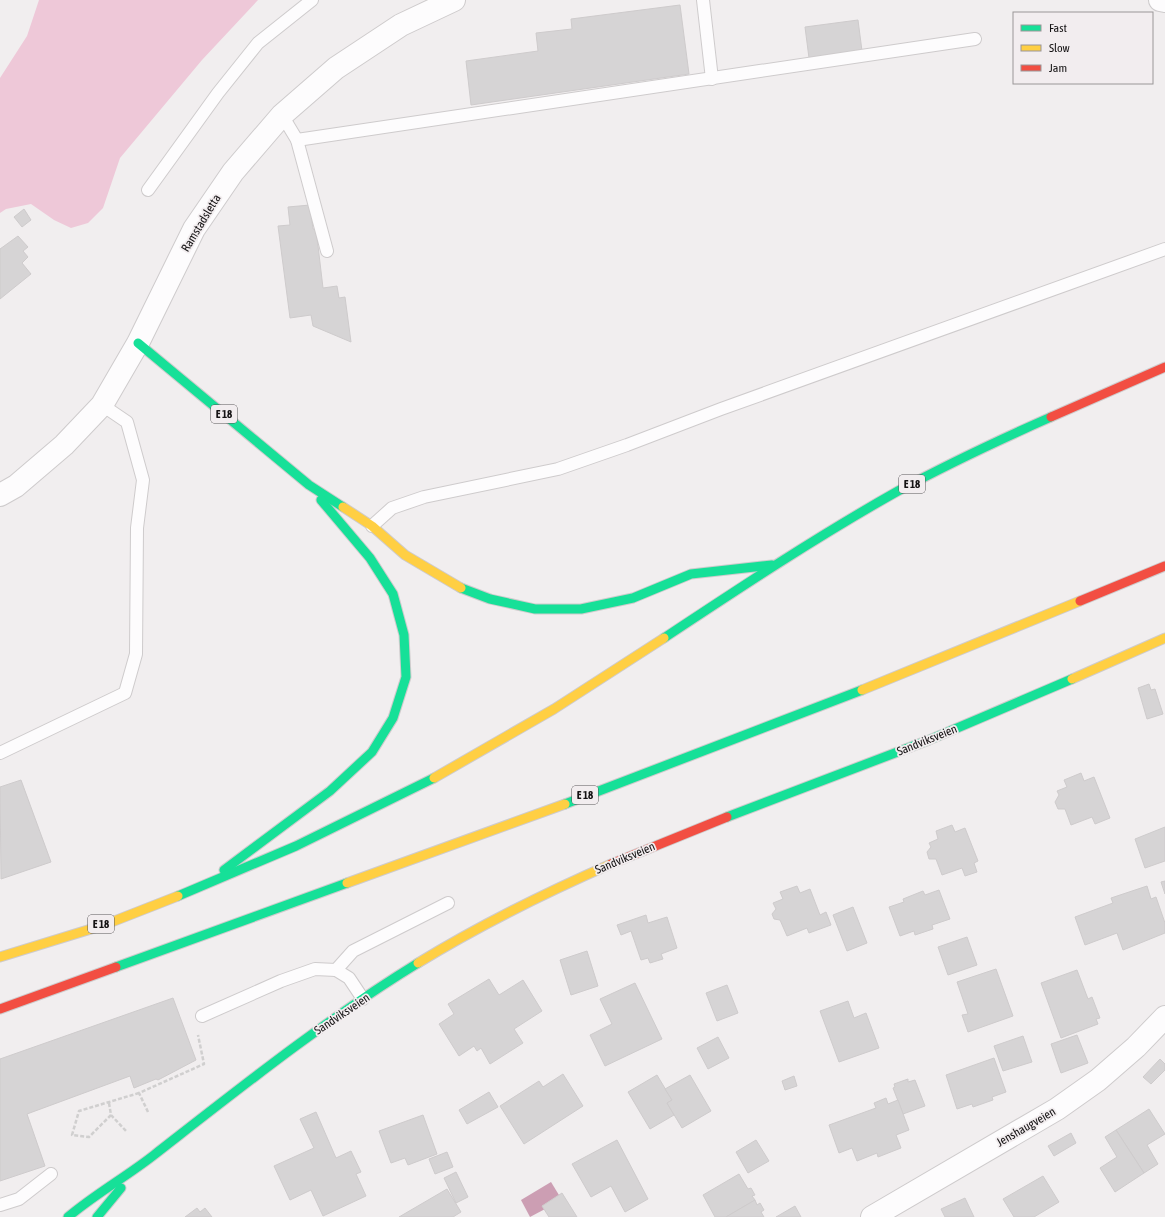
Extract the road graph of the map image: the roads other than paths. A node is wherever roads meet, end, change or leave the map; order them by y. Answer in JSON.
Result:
{"nodes":[{"id":1,"x":312,"y":0,"type":"edge"},
{"id":2,"x":454,"y":0,"type":"edge"},
{"id":3,"x":703,"y":0,"type":"edge"},
{"id":4,"x":1160,"y":0,"type":"edge"},
{"id":5,"x":1165,"y":1,"type":"edge"},
{"id":6,"x":975,"y":39,"type":"dead end"},
{"id":7,"x":712,"y":79,"type":"junction"},
{"id":8,"x":282,"y":115,"type":"junction"},
{"id":9,"x":297,"y":140,"type":"junction"},
{"id":10,"x":148,"y":190,"type":"dead end"},
{"id":11,"x":1165,"y":249,"type":"edge"},
{"id":12,"x":327,"y":251,"type":"dead end"},
{"id":13,"x":138,"y":343,"type":"junction"},
{"id":14,"x":1165,"y":367,"type":"edge"},
{"id":15,"x":102,"y":405,"type":"junction"},
{"id":16,"x":309,"y":485,"type":"junction"},
{"id":17,"x":0,"y":495,"type":"edge"},
{"id":18,"x":372,"y":526,"type":"junction"},
{"id":19,"x":777,"y":564,"type":"junction"},
{"id":20,"x":1165,"y":566,"type":"edge"},
{"id":21,"x":1165,"y":638,"type":"edge"},
{"id":22,"x":0,"y":753,"type":"edge"},
{"id":23,"x":201,"y":887,"type":"junction"},
{"id":24,"x":448,"y":903,"type":"dead end"},
{"id":25,"x":0,"y":957,"type":"edge"},
{"id":26,"x":336,"y":970,"type":"junction"},
{"id":27,"x":363,"y":999,"type":"junction"},
{"id":28,"x":0,"y":1009,"type":"edge"},
{"id":29,"x":202,"y":1016,"type":"road end"},
{"id":30,"x":1165,"y":1017,"type":"edge"},
{"id":31,"x":135,"y":1170,"type":"junction"},
{"id":32,"x":51,"y":1174,"type":"dead end"},
{"id":33,"x":0,"y":1205,"type":"edge"},
{"id":34,"x":68,"y":1217,"type":"edge"},
{"id":35,"x":97,"y":1217,"type":"edge"},
{"id":36,"x":872,"y":1217,"type":"edge"}],
"edges":[{"from":1,"to":10,"type":"lane"},
{"from":2,"to":8,"type":"street","name":"Ramstadsletta"},
{"from":3,"to":7,"type":"lane"},
{"from":4,"to":5,"type":"street"},
{"from":6,"to":7,"type":"lane"},
{"from":7,"to":9,"type":"lane"},
{"from":8,"to":9,"type":"lane"},
{"from":8,"to":13,"type":"street","name":"Ramstadsletta"},
{"from":9,"to":12,"type":"lane"},
{"from":11,"to":18,"type":"lane"},
{"from":13,"to":15,"type":"street","name":"Ramstadsletta"},
{"from":13,"to":16,"type":"main road","number":"E 18"},
{"from":14,"to":19,"type":"main road","number":"E 18"},
{"from":15,"to":17,"type":"street","name":"Ramstadsletta"},
{"from":15,"to":22,"type":"lane"},
{"from":16,"to":18,"type":"main road","number":"E 18"},
{"from":16,"to":23,"type":"main road","number":"E 18"},
{"from":18,"to":19,"type":"main road","number":"E 18"},
{"from":19,"to":23,"type":"main road","number":"E 18"},
{"from":20,"to":28,"type":"main road","number":"E 18"},
{"from":21,"to":27,"type":"main road","name":"Sandviksveien"},
{"from":23,"to":25,"type":"main road","number":"E 18"},
{"from":24,"to":26,"type":"lane"},
{"from":26,"to":27,"type":"lane"},
{"from":26,"to":29,"type":"lane"},
{"from":27,"to":31,"type":"main road","name":"Sandviksveien"},
{"from":30,"to":36,"type":"street","name":"Jenshaugveien"},
{"from":31,"to":34,"type":"main road","name":"Sandviksveien"},
{"from":31,"to":35,"type":"main road","name":"Sandviksveien"},
{"from":32,"to":33,"type":"lane"}]}
